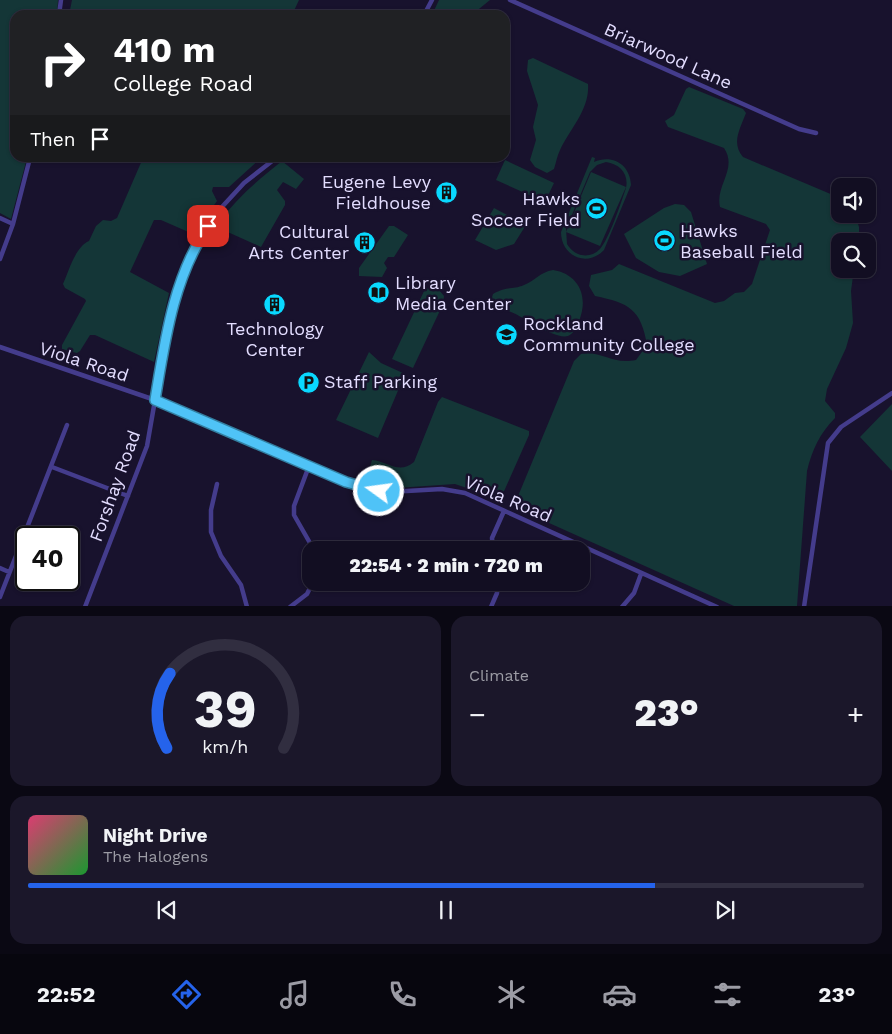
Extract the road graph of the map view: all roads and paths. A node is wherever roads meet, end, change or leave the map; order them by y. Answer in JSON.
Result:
{"nodes":[{"id":1,"x":510,"y":0,"type":"edge"},
{"id":2,"x":816,"y":133,"type":"dead end"},
{"id":3,"x":29,"y":162,"type":"edge"},
{"id":4,"x":271,"y":162,"type":"edge"},
{"id":5,"x":0,"y":218,"type":"edge"},
{"id":6,"x":13,"y":224,"type":"junction"},
{"id":7,"x":0,"y":259,"type":"edge"},
{"id":8,"x":0,"y":347,"type":"edge"},
{"id":9,"x":892,"y":393,"type":"edge"},
{"id":10,"x":155,"y":400,"type":"junction"},
{"id":11,"x":67,"y":425,"type":"dead end"},
{"id":12,"x":52,"y":466,"type":"junction"},
{"id":13,"x":309,"y":466,"type":"junction"},
{"id":14,"x":217,"y":484,"type":"dead end"},
{"id":15,"x":128,"y":496,"type":"junction"},
{"id":16,"x":504,"y":511,"type":"junction"},
{"id":17,"x":309,"y":541,"type":"edge"},
{"id":18,"x":492,"y":541,"type":"edge"},
{"id":19,"x":0,"y":568,"type":"edge"},
{"id":20,"x":9,"y":572,"type":"junction"},
{"id":21,"x":641,"y":574,"type":"junction"},
{"id":22,"x":309,"y":591,"type":"edge"},
{"id":23,"x":497,"y":591,"type":"edge"},
{"id":24,"x":0,"y":597,"type":"edge"},
{"id":25,"x":85,"y":606,"type":"edge"},
{"id":26,"x":247,"y":606,"type":"edge"},
{"id":27,"x":290,"y":606,"type":"edge"},
{"id":28,"x":491,"y":606,"type":"edge"},
{"id":29,"x":622,"y":606,"type":"edge"},
{"id":30,"x":717,"y":606,"type":"edge"},
{"id":31,"x":804,"y":606,"type":"edge"}],
"edges":[{"from":1,"to":2,"type":"street","name":"Briarwood Lane"},
{"from":3,"to":6,"type":"street"},
{"from":4,"to":10,"type":"street","name":"Forshay Road"},
{"from":5,"to":6,"type":"street"},
{"from":6,"to":7,"type":"street"},
{"from":8,"to":10,"type":"street","name":"Viola Road"},
{"from":9,"to":31,"type":"street"},
{"from":10,"to":13,"type":"street","name":"Viola Road"},
{"from":10,"to":15,"type":"street","name":"Forshay Road"},
{"from":11,"to":12,"type":"street"},
{"from":12,"to":15,"type":"street"},
{"from":12,"to":20,"type":"street"},
{"from":13,"to":16,"type":"street","name":"Viola Road"},
{"from":13,"to":17,"type":"street"},
{"from":14,"to":26,"type":"street"},
{"from":15,"to":25,"type":"street","name":"Forshay Road"},
{"from":16,"to":18,"type":"street"},
{"from":16,"to":21,"type":"street","name":"Viola Road"},
{"from":19,"to":20,"type":"street"},
{"from":20,"to":24,"type":"street"},
{"from":21,"to":29,"type":"street"},
{"from":21,"to":30,"type":"street","name":"Viola Road"},
{"from":22,"to":27,"type":"street"},
{"from":23,"to":28,"type":"street"}]}
